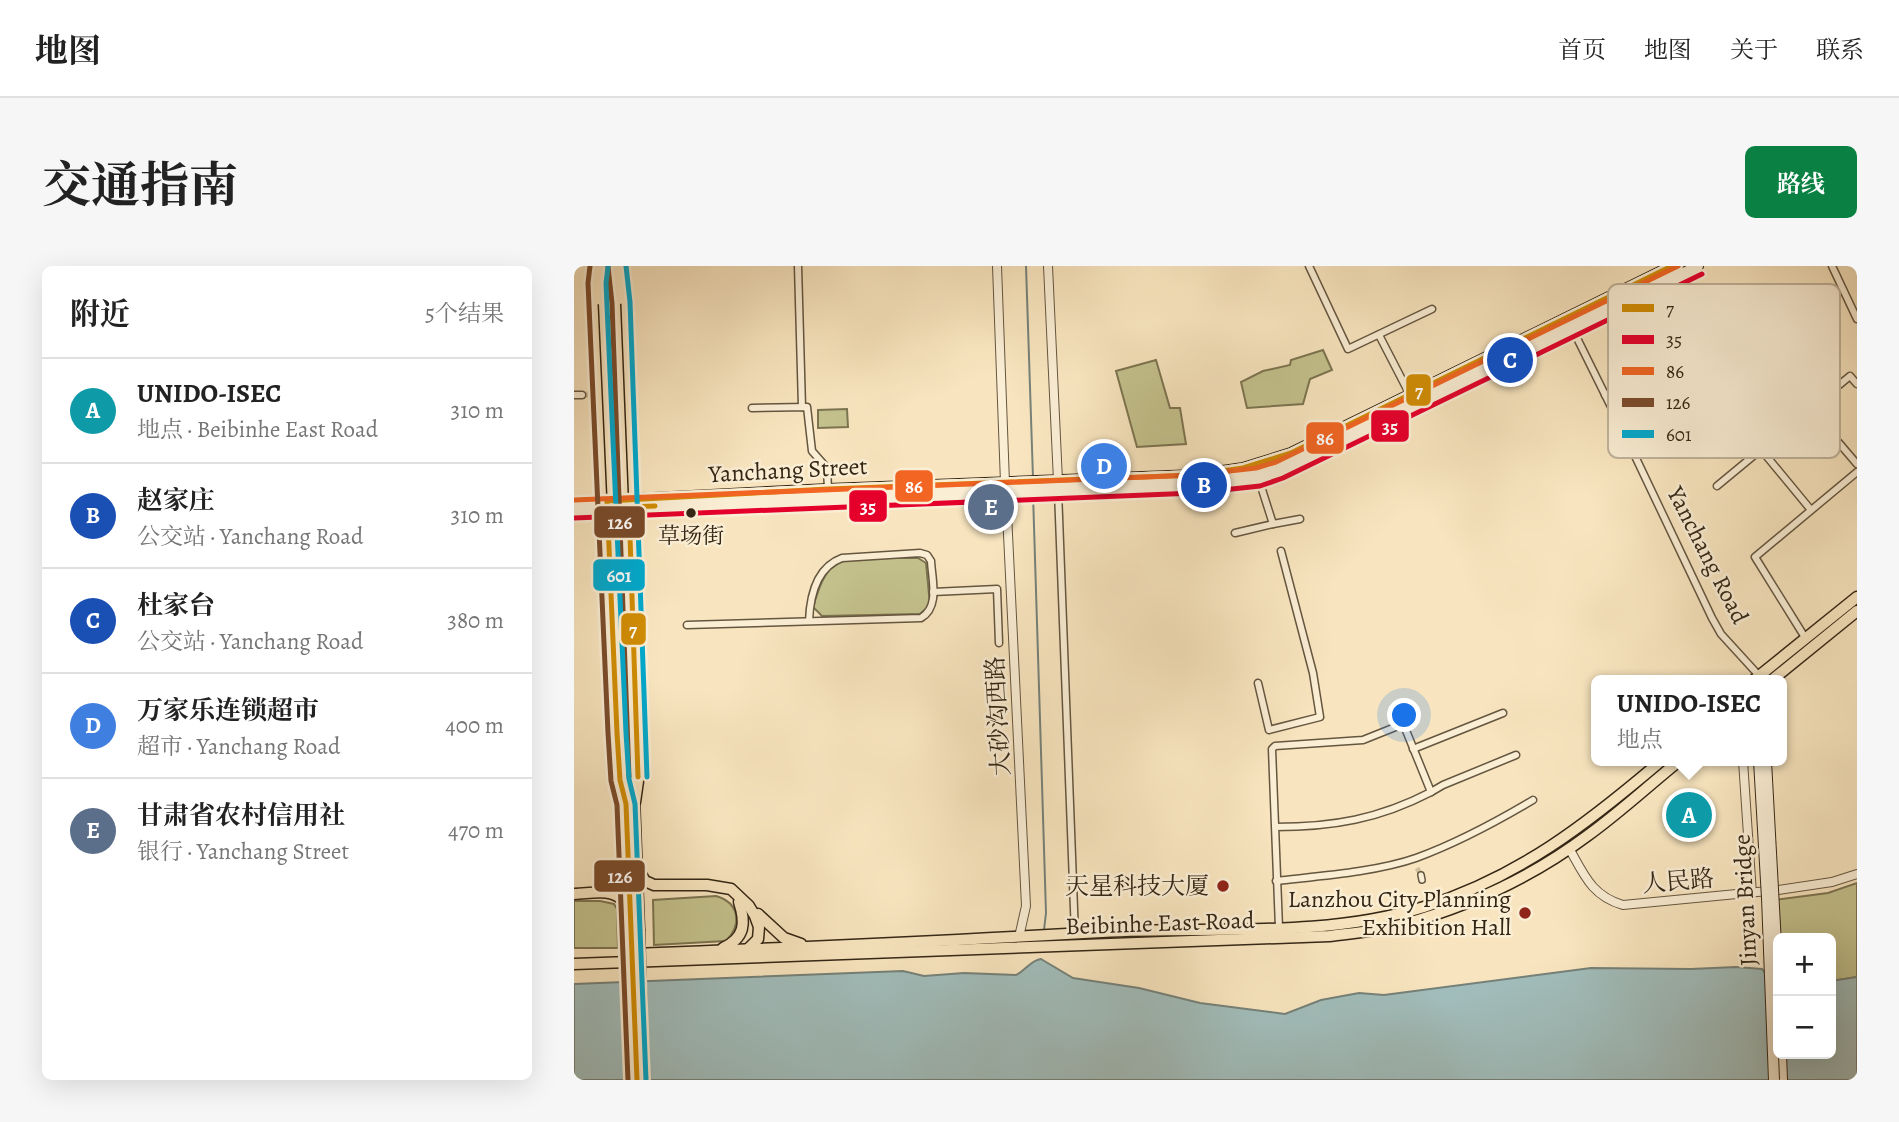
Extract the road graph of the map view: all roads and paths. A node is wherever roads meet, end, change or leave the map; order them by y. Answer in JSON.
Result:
{"nodes":[{"id":1,"x":600,"y":266,"type":"edge"},
{"id":2,"x":616,"y":266,"type":"edge"},
{"id":3,"x":799,"y":266,"type":"edge"},
{"id":4,"x":997,"y":266,"type":"edge"},
{"id":5,"x":1048,"y":266,"type":"edge"},
{"id":6,"x":1309,"y":266,"type":"edge"},
{"id":7,"x":1672,"y":266,"type":"edge"},
{"id":8,"x":1698,"y":266,"type":"edge"},
{"id":9,"x":1832,"y":266,"type":"edge"},
{"id":10,"x":1637,"y":284,"type":"edge"},
{"id":11,"x":1661,"y":284,"type":"edge"},
{"id":12,"x":1608,"y":299,"type":"edge"},
{"id":13,"x":610,"y":304,"type":"junction"},
{"id":14,"x":1432,"y":309,"type":"dead end"},
{"id":15,"x":1608,"y":310,"type":"edge"},
{"id":16,"x":1857,"y":319,"type":"edge"},
{"id":17,"x":1572,"y":328,"type":"junction"},
{"id":18,"x":1379,"y":335,"type":"junction"},
{"id":19,"x":1840,"y":384,"type":"edge"},
{"id":20,"x":1857,"y":384,"type":"edge"},
{"id":21,"x":1608,"y":394,"type":"edge"},
{"id":22,"x":582,"y":395,"type":"tunnel mouth"},
{"id":23,"x":1605,"y":395,"type":"junction"},
{"id":24,"x":574,"y":396,"type":"edge"},
{"id":25,"x":1412,"y":400,"type":"junction"},
{"id":26,"x":1608,"y":401,"type":"edge"},
{"id":27,"x":802,"y":407,"type":"junction"},
{"id":28,"x":752,"y":408,"type":"dead end"},
{"id":29,"x":1840,"y":444,"type":"edge"},
{"id":30,"x":1635,"y":458,"type":"edge"},
{"id":31,"x":1751,"y":458,"type":"edge"},
{"id":32,"x":1768,"y":458,"type":"edge"},
{"id":33,"x":1857,"y":464,"type":"edge"},
{"id":34,"x":1857,"y":472,"type":"edge"},
{"id":35,"x":1258,"y":477,"type":"junction"},
{"id":36,"x":1058,"y":486,"type":"junction"},
{"id":37,"x":1717,"y":486,"type":"dead end"},
{"id":38,"x":1011,"y":488,"type":"junction"},
{"id":39,"x":828,"y":489,"type":"junction"},
{"id":40,"x":574,"y":502,"type":"edge"},
{"id":41,"x":629,"y":503,"type":"junction"},
{"id":42,"x":607,"y":504,"type":"junction"},
{"id":43,"x":574,"y":509,"type":"edge"},
{"id":44,"x":1811,"y":510,"type":"junction"},
{"id":45,"x":1300,"y":519,"type":"dead end"},
{"id":46,"x":1273,"y":524,"type":"junction"},
{"id":47,"x":1235,"y":533,"type":"dead end"},
{"id":48,"x":1281,"y":551,"type":"dead end"},
{"id":49,"x":933,"y":592,"type":"junction"},
{"id":50,"x":1857,"y":597,"type":"edge"},
{"id":51,"x":1857,"y":611,"type":"edge"},
{"id":52,"x":809,"y":621,"type":"junction"},
{"id":53,"x":687,"y":625,"type":"dead end"},
{"id":54,"x":1806,"y":639,"type":"junction"},
{"id":55,"x":999,"y":643,"type":"dead end"},
{"id":56,"x":1756,"y":675,"type":"edge"},
{"id":57,"x":1764,"y":675,"type":"edge"},
{"id":58,"x":1778,"y":675,"type":"edge"},
{"id":59,"x":1258,"y":683,"type":"dead end"},
{"id":60,"x":1503,"y":713,"type":"dead end"},
{"id":61,"x":1413,"y":749,"type":"junction"},
{"id":62,"x":1516,"y":755,"type":"dead end"},
{"id":63,"x":1655,"y":766,"type":"edge"},
{"id":64,"x":1673,"y":766,"type":"edge"},
{"id":65,"x":1743,"y":766,"type":"edge"},
{"id":66,"x":1759,"y":766,"type":"edge"},
{"id":67,"x":1766,"y":766,"type":"edge"},
{"id":68,"x":1431,"y":792,"type":"junction"},
{"id":69,"x":1534,"y":800,"type":"dead end"},
{"id":70,"x":630,"y":803,"type":"junction"},
{"id":71,"x":1275,"y":827,"type":"junction"},
{"id":72,"x":1569,"y":848,"type":"junction"},
{"id":73,"x":1414,"y":859,"type":"junction"},
{"id":74,"x":633,"y":867,"type":"junction"},
{"id":75,"x":1418,"y":868,"type":"tunnel mouth"},
{"id":76,"x":1857,"y":874,"type":"edge"},
{"id":77,"x":1276,"y":881,"type":"junction"},
{"id":78,"x":574,"y":892,"type":"edge"},
{"id":79,"x":1752,"y":894,"type":"junction"},
{"id":80,"x":744,"y":904,"type":"junction"},
{"id":81,"x":634,"y":909,"type":"junction"},
{"id":82,"x":635,"y":929,"type":"junction"},
{"id":83,"x":1279,"y":929,"type":"junction"},
{"id":84,"x":1775,"y":933,"type":"edge"},
{"id":85,"x":1072,"y":935,"type":"junction"},
{"id":86,"x":1025,"y":936,"type":"junction"},
{"id":87,"x":762,"y":945,"type":"junction"},
{"id":88,"x":814,"y":947,"type":"junction"},
{"id":89,"x":1072,"y":948,"type":"junction"},
{"id":90,"x":748,"y":949,"type":"junction"},
{"id":91,"x":718,"y":951,"type":"junction"},
{"id":92,"x":787,"y":955,"type":"junction"},
{"id":93,"x":574,"y":957,"type":"edge"},
{"id":94,"x":636,"y":958,"type":"junction"},
{"id":95,"x":729,"y":958,"type":"junction"},
{"id":96,"x":574,"y":964,"type":"edge"},
{"id":97,"x":1781,"y":1059,"type":"edge"},
{"id":98,"x":637,"y":1080,"type":"edge"},
{"id":99,"x":643,"y":1080,"type":"edge"},
{"id":100,"x":1774,"y":1080,"type":"edge"},
{"id":101,"x":1782,"y":1080,"type":"edge"}],
"edges":[{"from":1,"to":13,"type":"main road"},
{"from":1,"to":42,"type":"main road"},
{"from":2,"to":13,"type":"main road"},
{"from":2,"to":41,"type":"main road"},
{"from":3,"to":27,"type":"street"},
{"from":4,"to":38,"type":"street","name":"大砂沟西路"},
{"from":5,"to":36,"type":"street"},
{"from":6,"to":18,"type":"street"},
{"from":7,"to":10,"type":"main road"},
{"from":8,"to":11,"type":"main road"},
{"from":9,"to":16,"type":"street"},
{"from":12,"to":25,"type":"main road"},
{"from":13,"to":70,"type":"main road","bridge":true},
{"from":14,"to":18,"type":"street"},
{"from":15,"to":17,"type":"main road"},
{"from":17,"to":23,"type":"street","name":"Yanchang Road"},
{"from":17,"to":25,"type":"main road"},
{"from":18,"to":25,"type":"street"},
{"from":19,"to":20,"type":"street"},
{"from":21,"to":23,"type":"street"},
{"from":22,"to":24,"type":"street"},
{"from":23,"to":26,"type":"street","name":"Yanchang Road"},
{"from":25,"to":35,"type":"main road"},
{"from":25,"to":36,"type":"main road"},
{"from":27,"to":28,"type":"street"},
{"from":27,"to":39,"type":"street"},
{"from":29,"to":33,"type":"street"},
{"from":30,"to":56,"type":"street","name":"Yanchang Road"},
{"from":31,"to":37,"type":"street"},
{"from":32,"to":44,"type":"street"},
{"from":34,"to":44,"type":"street"},
{"from":35,"to":36,"type":"main road"},
{"from":35,"to":46,"type":"street"},
{"from":36,"to":38,"type":"main road","name":"Yanchang Street"},
{"from":36,"to":85,"type":"street"},
{"from":38,"to":39,"type":"main road","name":"Yanchang Street"},
{"from":38,"to":41,"type":"main road","name":"Yanchang Street"},
{"from":38,"to":86,"type":"street","name":"大砂沟西路"},
{"from":39,"to":41,"type":"main road","name":"Yanchang Street"},
{"from":40,"to":42,"type":"main road","name":"Yanchang Street"},
{"from":41,"to":42,"type":"main road","name":"Yanchang Street"},
{"from":41,"to":70,"type":"main road"},
{"from":42,"to":43,"type":"main road","name":"Yanchang Street"},
{"from":42,"to":70,"type":"main road"},
{"from":44,"to":54,"type":"street"},
{"from":45,"to":46,"type":"street"},
{"from":46,"to":47,"type":"street"},
{"from":48,"to":59,"type":"street"},
{"from":49,"to":52,"type":"street"},
{"from":49,"to":52,"type":"street"},
{"from":49,"to":55,"type":"street"},
{"from":50,"to":54,"type":"main road"},
{"from":51,"to":58,"type":"main road"},
{"from":52,"to":53,"type":"street"},
{"from":54,"to":57,"type":"main road"},
{"from":60,"to":61,"type":"street"},
{"from":61,"to":68,"type":"street"},
{"from":61,"to":71,"type":"street"},
{"from":62,"to":68,"type":"street"},
{"from":63,"to":83,"type":"main road","name":"Beibinhe East Road"},
{"from":64,"to":72,"type":"main road","name":"Beibinhe East Road"},
{"from":65,"to":79,"type":"street"},
{"from":66,"to":100,"type":"main road","name":"Jinyan Bridge","bridge":true},
{"from":67,"to":84,"type":"main road","name":"Jinyan Bridge","bridge":true},
{"from":68,"to":71,"type":"street"},
{"from":69,"to":73,"type":"street"},
{"from":70,"to":74,"type":"main road"},
{"from":71,"to":77,"type":"street"},
{"from":72,"to":79,"type":"street","name":"人民路"},
{"from":72,"to":89,"type":"main road","name":"Beibinhe East Road"},
{"from":73,"to":75,"type":"street"},
{"from":73,"to":77,"type":"street"},
{"from":74,"to":78,"type":"main road"},
{"from":74,"to":80,"type":"main road"},
{"from":74,"to":81,"type":"main road"},
{"from":76,"to":79,"type":"street","name":"人民路"},
{"from":77,"to":83,"type":"street"},
{"from":78,"to":81,"type":"main road"},
{"from":80,"to":81,"type":"main road"},
{"from":80,"to":87,"type":"main road"},
{"from":80,"to":88,"type":"main road"},
{"from":80,"to":91,"type":"main road"},
{"from":81,"to":82,"type":"main road"},
{"from":82,"to":98,"type":"main road","bridge":true},
{"from":82,"to":99,"type":"main road","bridge":true},
{"from":83,"to":85,"type":"main road","name":"Beibinhe East Road"},
{"from":85,"to":86,"type":"main road","name":"Beibinhe East Road"},
{"from":85,"to":89,"type":"street"},
{"from":86,"to":88,"type":"main road","name":"Beibinhe East Road"},
{"from":87,"to":88,"type":"main road","name":"Beibinhe East Road"},
{"from":87,"to":90,"type":"main road"},
{"from":87,"to":92,"type":"main road"},
{"from":89,"to":92,"type":"main road","name":"Beibinhe East Road"},
{"from":90,"to":91,"type":"main road"},
{"from":90,"to":95,"type":"main road"},
{"from":91,"to":94,"type":"main road"},
{"from":92,"to":95,"type":"main road","name":"Beibinhe East Road"},
{"from":93,"to":94,"type":"main road"},
{"from":94,"to":95,"type":"main road","name":"Beibinhe East Road"},
{"from":94,"to":96,"type":"main road"},
{"from":97,"to":101,"type":"main road"}]}
